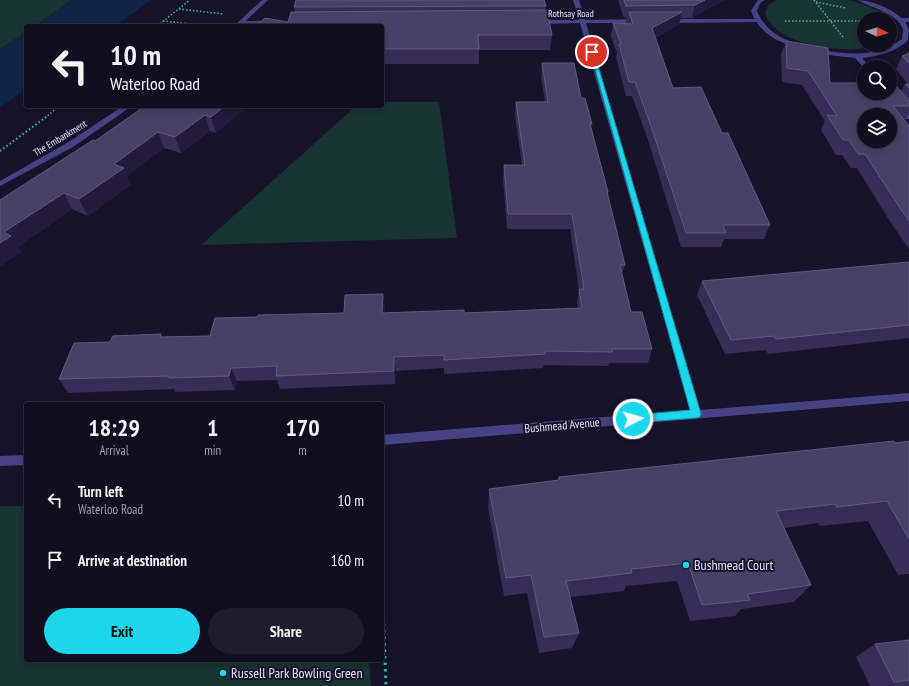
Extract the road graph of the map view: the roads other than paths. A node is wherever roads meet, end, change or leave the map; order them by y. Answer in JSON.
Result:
{"nodes":[{"id":1,"x":265,"y":0,"type":"edge"},
{"id":2,"x":576,"y":0,"type":"edge"},
{"id":3,"x":762,"y":0,"type":"edge"},
{"id":4,"x":861,"y":0,"type":"edge"},
{"id":5,"x":900,"y":20,"type":"junction"},
{"id":6,"x":909,"y":20,"type":"edge"},
{"id":7,"x":646,"y":21,"type":"edge"},
{"id":8,"x":662,"y":21,"type":"edge"},
{"id":9,"x":757,"y":21,"type":"junction"},
{"id":10,"x":527,"y":22,"type":"edge"},
{"id":11,"x":583,"y":22,"type":"junction"},
{"id":12,"x":280,"y":23,"type":"edge"},
{"id":13,"x":239,"y":24,"type":"edge"},
{"id":14,"x":857,"y":56,"type":"junction"},
{"id":15,"x":861,"y":60,"type":"edge"},
{"id":16,"x":895,"y":100,"type":"edge"},
{"id":17,"x":125,"y":108,"type":"edge"},
{"id":18,"x":909,"y":116,"type":"edge"},
{"id":19,"x":0,"y":184,"type":"edge"},
{"id":20,"x":909,"y":397,"type":"edge"},
{"id":21,"x":696,"y":414,"type":"junction"},
{"id":22,"x":384,"y":440,"type":"edge"},
{"id":23,"x":24,"y":460,"type":"edge"},
{"id":24,"x":0,"y":461,"type":"edge"}],
"edges":[{"from":1,"to":13,"type":"street"},
{"from":2,"to":11,"type":"street"},
{"from":3,"to":9,"type":"street"},
{"from":4,"to":5,"type":"street"},
{"from":5,"to":6,"type":"street"},
{"from":5,"to":14,"type":"street"},
{"from":7,"to":11,"type":"street","name":"Rothsay Road"},
{"from":8,"to":9,"type":"street"},
{"from":9,"to":14,"type":"street"},
{"from":10,"to":11,"type":"street","name":"Rothsay Road"},
{"from":11,"to":21,"type":"street"},
{"from":12,"to":13,"type":"street"},
{"from":14,"to":15,"type":"street"},
{"from":16,"to":18,"type":"street"},
{"from":17,"to":19,"type":"street","name":"The Embankment"},
{"from":20,"to":21,"type":"street","name":"Bushmead Avenue"},
{"from":21,"to":22,"type":"street","name":"Bushmead Avenue"},
{"from":23,"to":24,"type":"street"}]}
